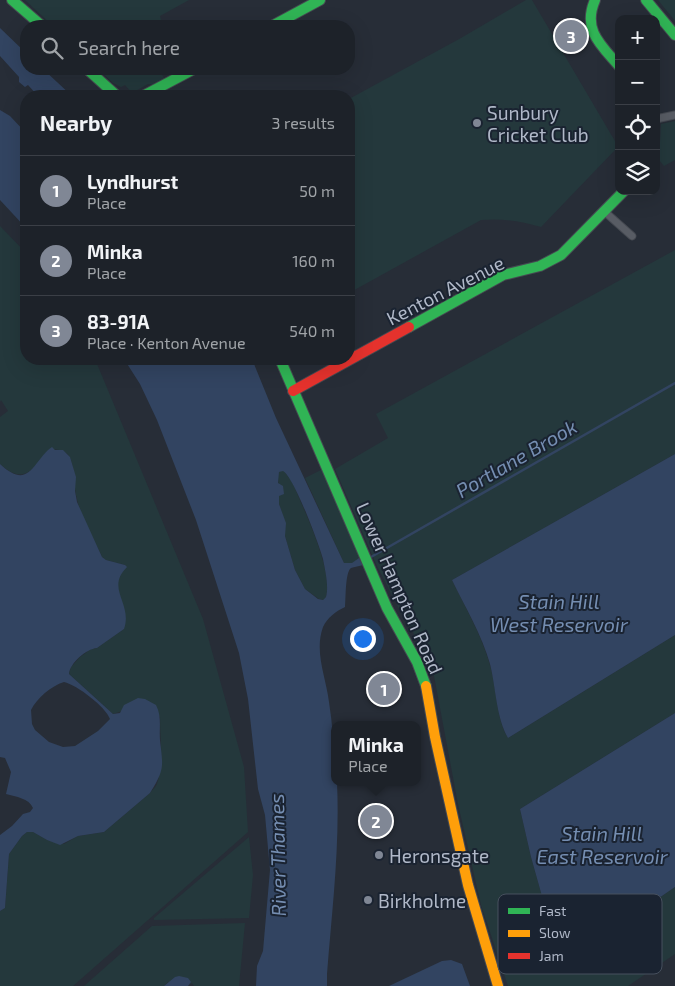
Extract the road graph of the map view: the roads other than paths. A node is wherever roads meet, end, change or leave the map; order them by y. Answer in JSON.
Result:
{"nodes":[{"id":1,"x":12,"y":0,"type":"edge"},
{"id":2,"x":320,"y":0,"type":"edge"},
{"id":3,"x":595,"y":0,"type":"edge"},
{"id":4,"x":646,"y":0,"type":"edge"},
{"id":5,"x":35,"y":20,"type":"edge"},
{"id":6,"x":283,"y":20,"type":"edge"},
{"id":7,"x":675,"y":35,"type":"edge"},
{"id":8,"x":615,"y":61,"type":"edge"},
{"id":9,"x":94,"y":75,"type":"edge"},
{"id":10,"x":183,"y":75,"type":"edge"},
{"id":11,"x":111,"y":90,"type":"edge"},
{"id":12,"x":155,"y":90,"type":"edge"},
{"id":13,"x":675,"y":115,"type":"edge"},
{"id":14,"x":660,"y":118,"type":"edge"},
{"id":15,"x":620,"y":195,"type":"edge"},
{"id":16,"x":605,"y":212,"type":"junction"},
{"id":17,"x":632,"y":236,"type":"dead end"},
{"id":18,"x":355,"y":357,"type":"edge"},
{"id":19,"x":282,"y":365,"type":"edge"},
{"id":20,"x":340,"y":365,"type":"edge"},
{"id":21,"x":293,"y":391,"type":"junction"},
{"id":22,"x":498,"y":986,"type":"edge"}],
"edges":[{"from":1,"to":5,"type":"main road"},
{"from":2,"to":6,"type":"main road"},
{"from":3,"to":8,"type":"main road"},
{"from":4,"to":7,"type":"main road"},
{"from":9,"to":11,"type":"main road"},
{"from":10,"to":12,"type":"main road"},
{"from":13,"to":14,"type":"street"},
{"from":15,"to":16,"type":"main road","name":"Kenton Avenue"},
{"from":16,"to":17,"type":"street"},
{"from":16,"to":18,"type":"main road","name":"Kenton Avenue"},
{"from":19,"to":21,"type":"main road","name":"Lower Hampton Road"},
{"from":20,"to":21,"type":"main road","name":"Kenton Avenue"},
{"from":21,"to":22,"type":"main road","name":"Lower Hampton Road"}]}
